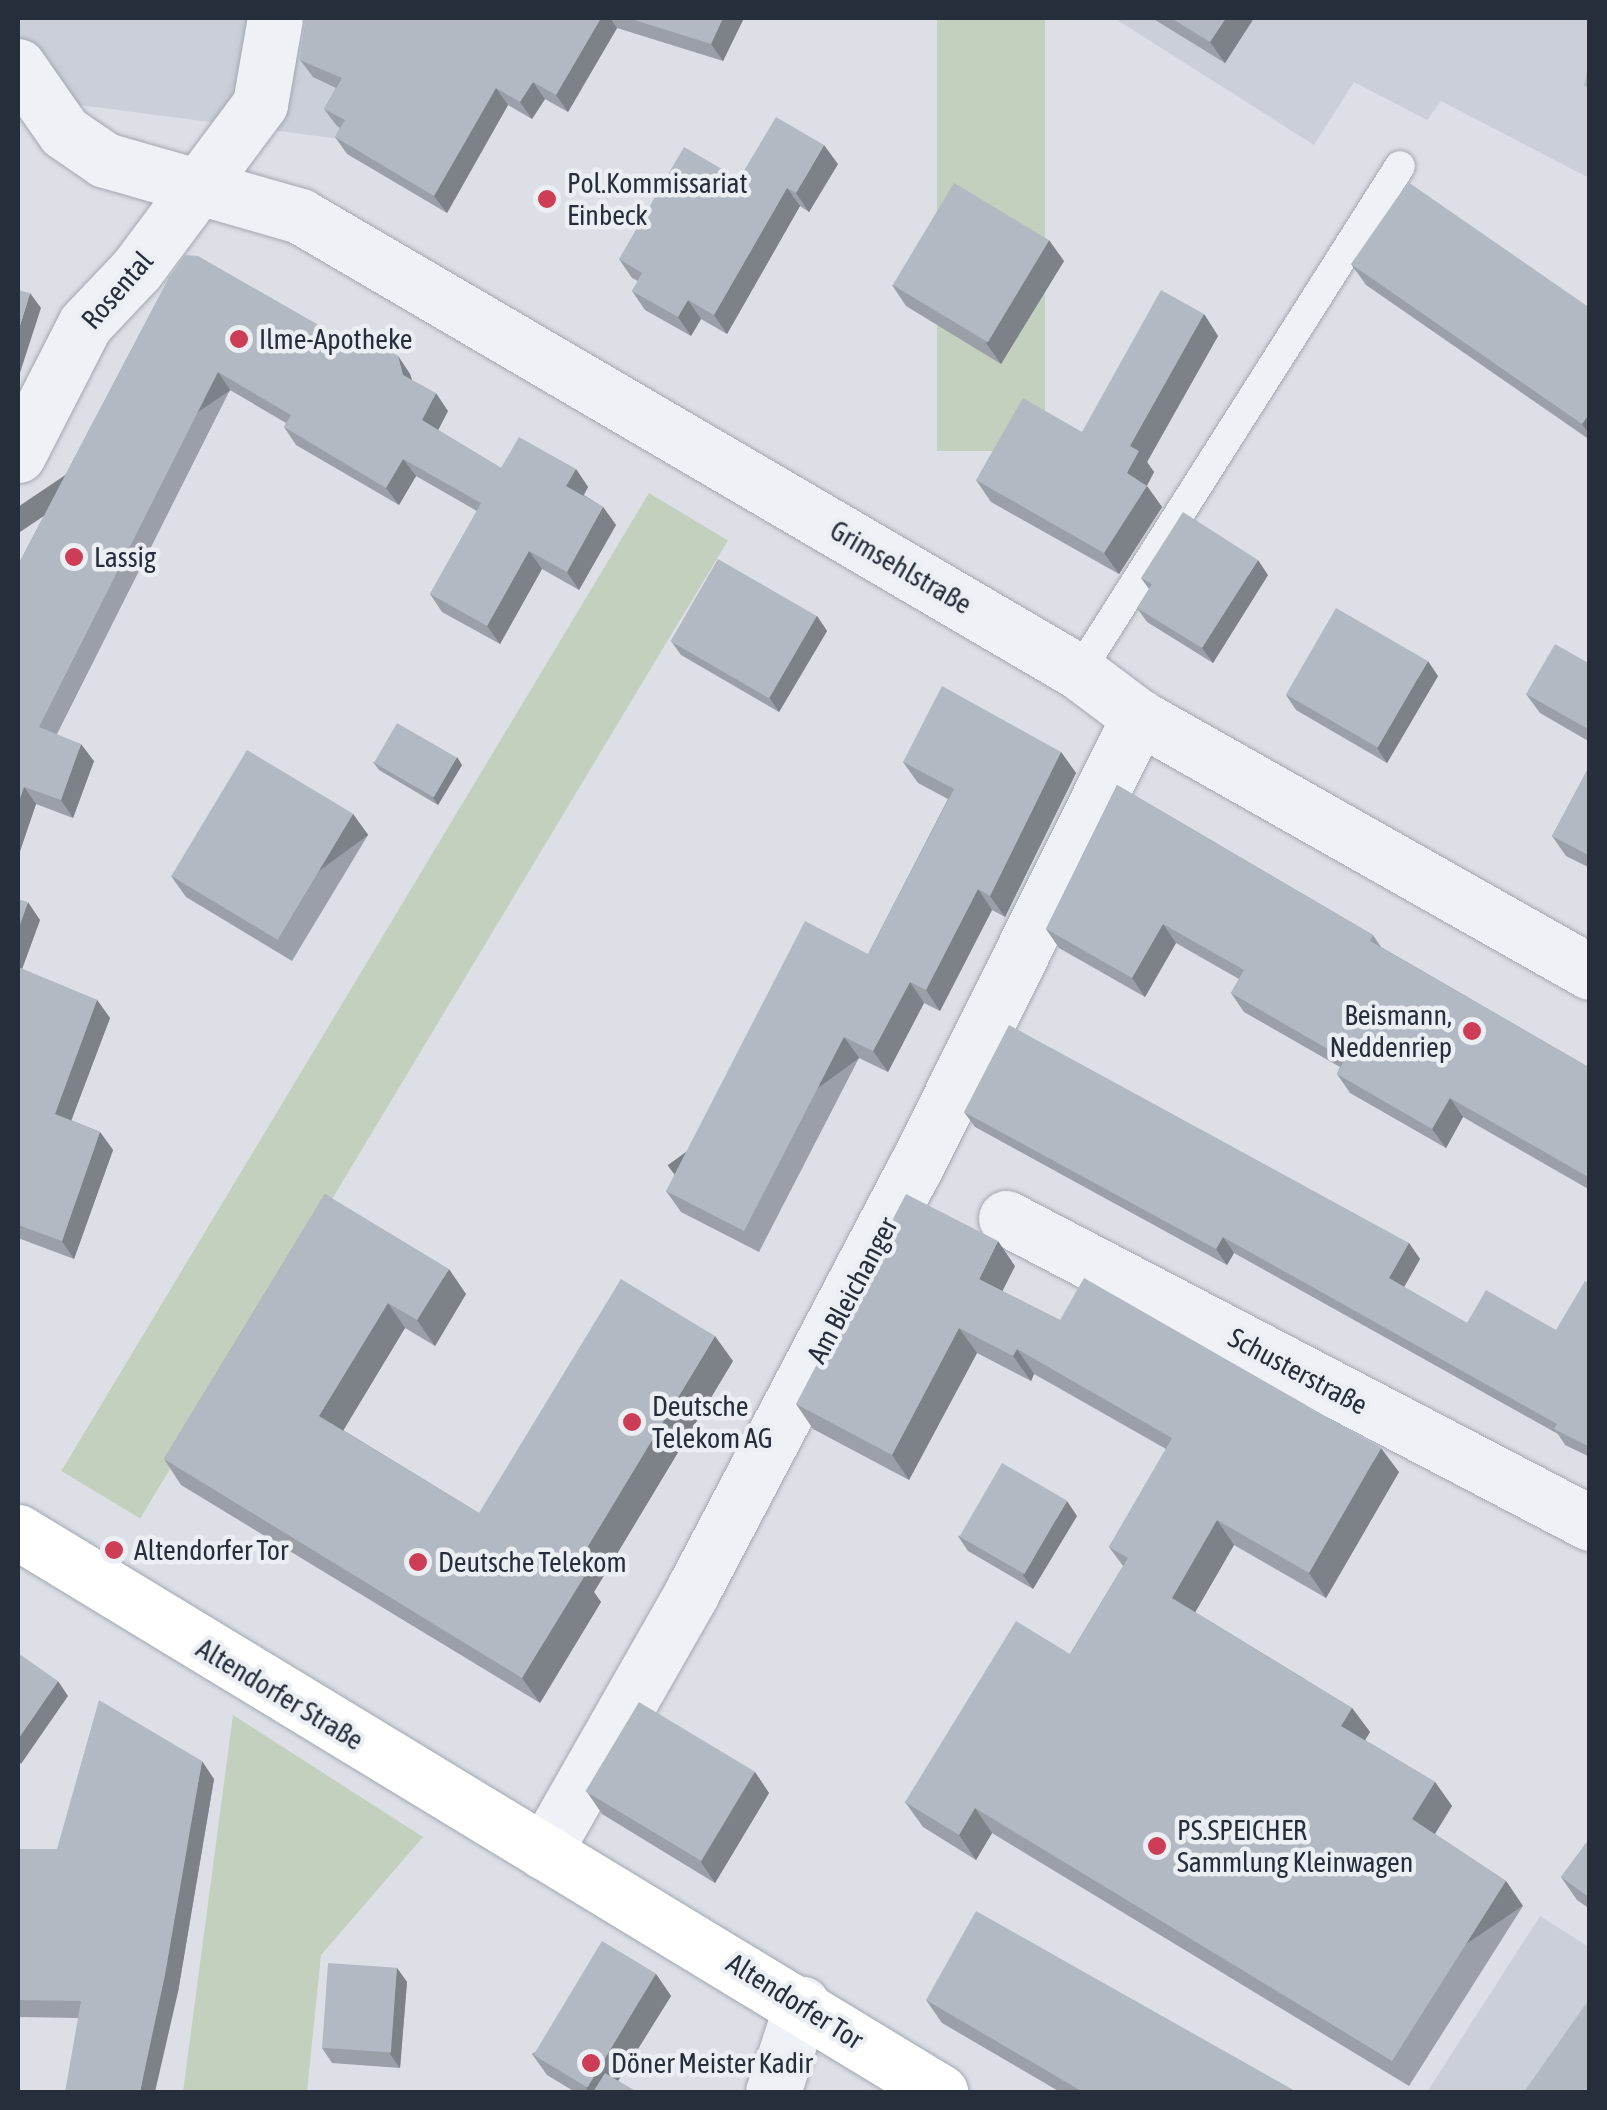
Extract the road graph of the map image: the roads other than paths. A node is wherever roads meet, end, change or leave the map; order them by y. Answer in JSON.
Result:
{"nodes":[{"id":1,"x":275,"y":18,"type":"edge"},
{"id":2,"x":18,"y":66,"type":"edge"},
{"id":3,"x":40,"y":137,"type":"edge"},
{"id":4,"x":1400,"y":166,"type":"dead end"},
{"id":5,"x":202,"y":186,"type":"junction"},
{"id":6,"x":18,"y":455,"type":"edge"},
{"id":7,"x":1079,"y":672,"type":"junction"},
{"id":8,"x":1139,"y":716,"type":"junction"},
{"id":9,"x":1590,"y":972,"type":"edge"},
{"id":10,"x":1006,"y":1218,"type":"dead end"},
{"id":11,"x":1590,"y":1524,"type":"edge"},
{"id":12,"x":18,"y":1532,"type":"edge"},
{"id":13,"x":544,"y":1852,"type":"junction"},
{"id":14,"x":802,"y":2004,"type":"junction"},
{"id":15,"x":773,"y":2092,"type":"edge"},
{"id":16,"x":940,"y":2092,"type":"edge"}],
"edges":[{"from":1,"to":5,"type":"street","name":"Rosental"},
{"from":2,"to":3,"type":"street"},
{"from":3,"to":5,"type":"street","name":"Grimsehlstraße"},
{"from":4,"to":7,"type":"lane"},
{"from":5,"to":6,"type":"street","name":"Rosental"},
{"from":5,"to":7,"type":"street","name":"Grimsehlstraße"},
{"from":7,"to":8,"type":"street","name":"Grimsehlstraße"},
{"from":8,"to":9,"type":"street","name":"Grimsehlstraße"},
{"from":8,"to":13,"type":"street","name":"Am Bleichanger"},
{"from":10,"to":11,"type":"street","name":"Schusterstraße"},
{"from":12,"to":13,"type":"main road","name":"Altendorfer Straße"},
{"from":13,"to":14,"type":"main road","name":"Altendorfer Tor"},
{"from":14,"to":15,"type":"street"},
{"from":14,"to":16,"type":"main road","name":"Altendorfer Tor"}]}
